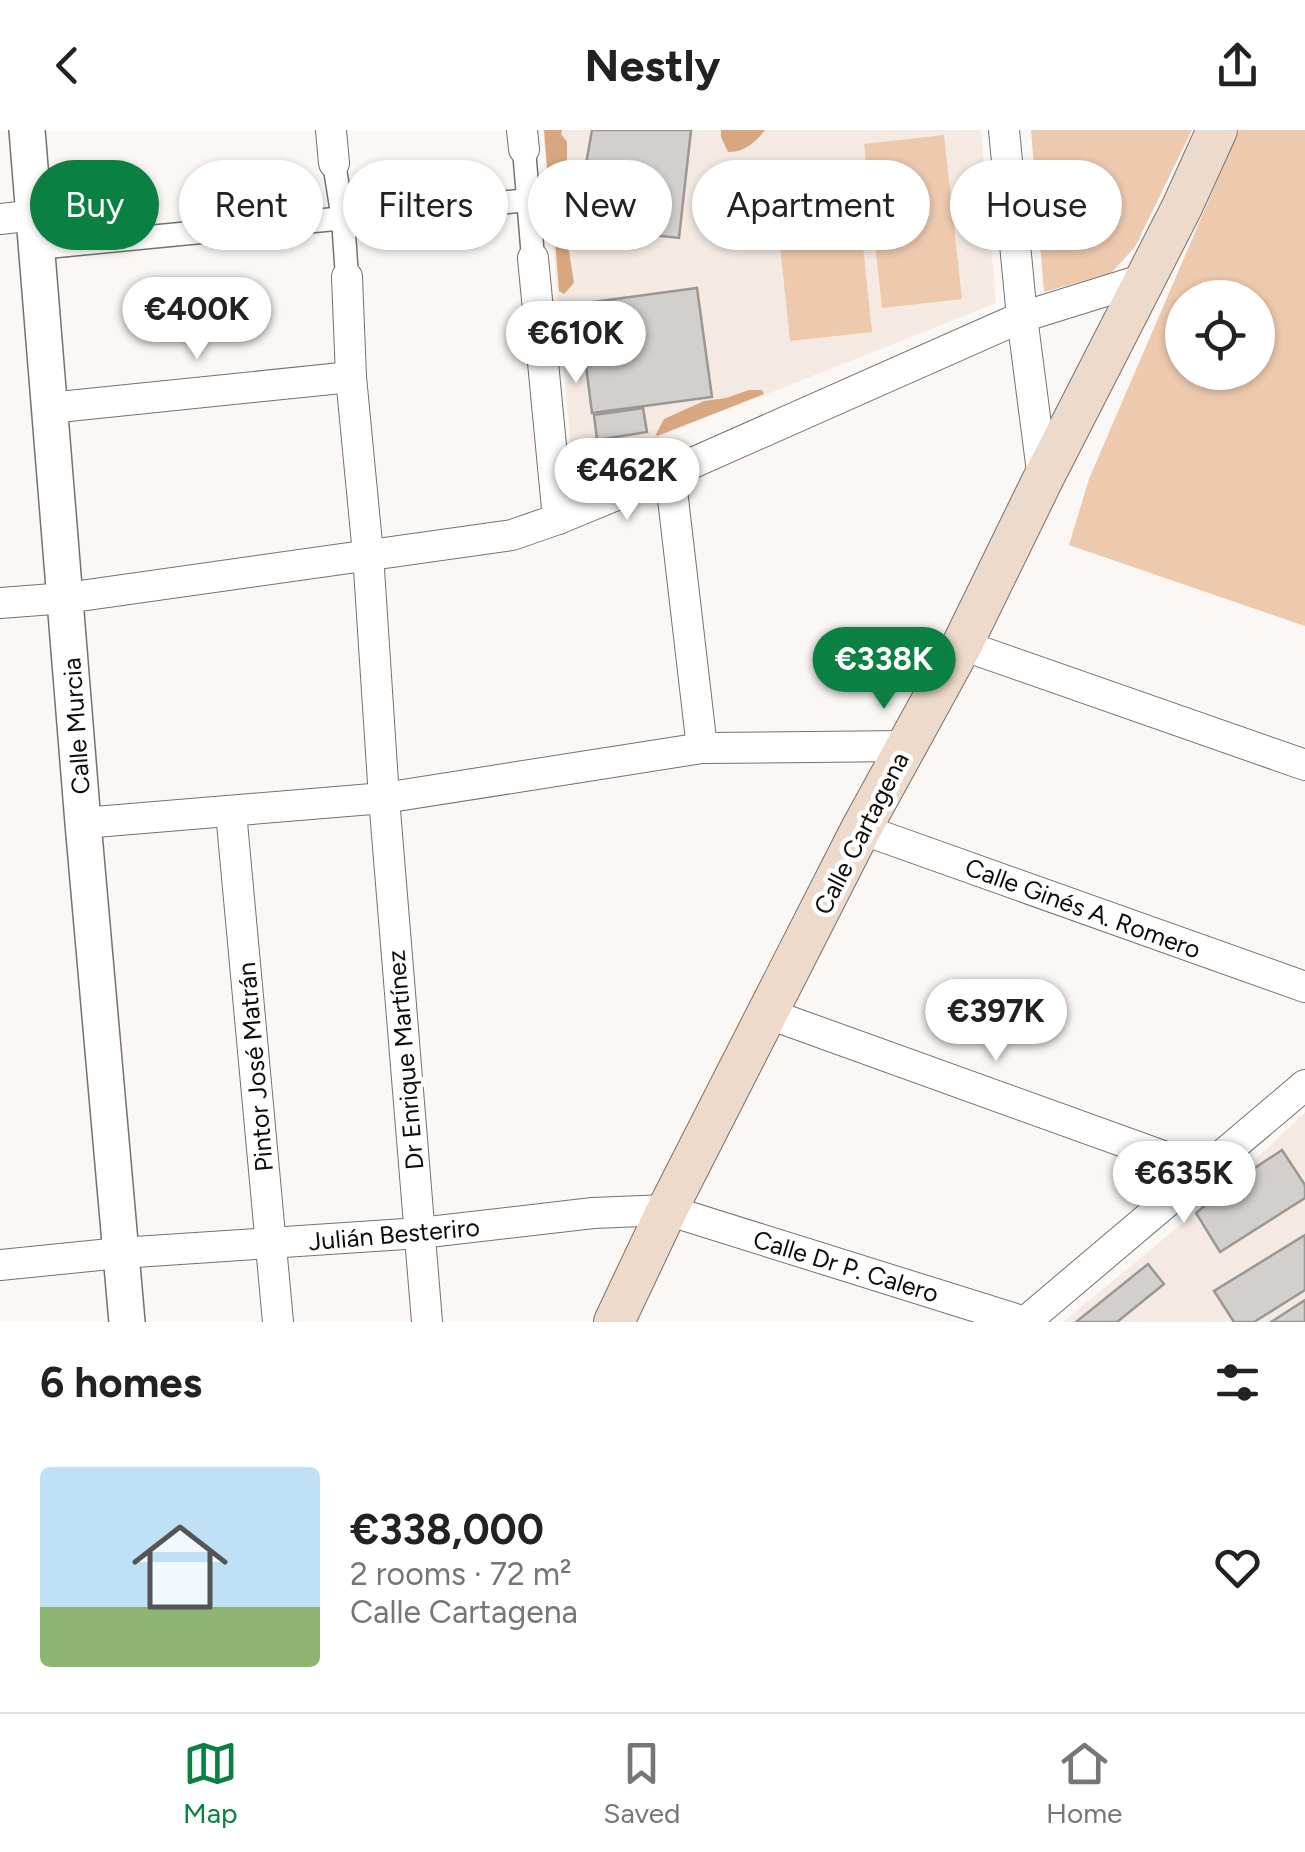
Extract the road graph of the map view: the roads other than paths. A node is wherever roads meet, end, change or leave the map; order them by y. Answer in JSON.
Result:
{"nodes":[{"id":1,"x":26,"y":130,"type":"edge"},
{"id":2,"x":331,"y":130,"type":"edge"},
{"id":3,"x":1004,"y":130,"type":"edge"},
{"id":4,"x":1216,"y":130,"type":"edge"},
{"id":5,"x":523,"y":139,"type":"edge"},
{"id":6,"x":334,"y":162,"type":"joint"},
{"id":7,"x":528,"y":200,"type":"joint"},
{"id":8,"x":508,"y":202,"type":"edge"},
{"id":9,"x":343,"y":219,"type":"joint"},
{"id":10,"x":24,"y":227,"type":"edge"},
{"id":11,"x":346,"y":250,"type":"edge"},
{"id":12,"x":532,"y":250,"type":"edge"},
{"id":13,"x":533,"y":258,"type":"joint"},
{"id":14,"x":348,"y":277,"type":"joint"},
{"id":15,"x":1144,"y":280,"type":"junction"},
{"id":16,"x":1022,"y":317,"type":"junction"},
{"id":17,"x":351,"y":377,"type":"junction"},
{"id":18,"x":49,"y":408,"type":"junction"},
{"id":19,"x":670,"y":474,"type":"junction"},
{"id":20,"x":1042,"y":479,"type":"junction"},
{"id":21,"x":558,"y":519,"type":"junction"},
{"id":22,"x":368,"y":554,"type":"junction"},
{"id":23,"x":66,"y":598,"type":"junction"},
{"id":24,"x":0,"y":603,"type":"edge"},
{"id":25,"x":962,"y":645,"type":"junction"},
{"id":26,"x":906,"y":746,"type":"junction"},
{"id":27,"x":702,"y":748,"type":"junction"},
{"id":28,"x":1305,"y":765,"type":"edge"},
{"id":29,"x":384,"y":798,"type":"junction"},
{"id":30,"x":230,"y":812,"type":"junction"},
{"id":31,"x":83,"y":823,"type":"junction"},
{"id":32,"x":861,"y":829,"type":"junction"},
{"id":33,"x":1305,"y":987,"type":"edge"},
{"id":34,"x":768,"y":1014,"type":"junction"},
{"id":35,"x":1305,"y":1086,"type":"edge"},
{"id":36,"x":1202,"y":1170,"type":"junction"},
{"id":37,"x":667,"y":1210,"type":"junction"},
{"id":38,"x":420,"y":1234,"type":"junction"},
{"id":39,"x":272,"y":1244,"type":"junction"},
{"id":40,"x":120,"y":1253,"type":"junction"},
{"id":41,"x":0,"y":1265,"type":"edge"},
{"id":42,"x":127,"y":1322,"type":"edge"},
{"id":43,"x":278,"y":1322,"type":"edge"},
{"id":44,"x":427,"y":1322,"type":"edge"},
{"id":45,"x":614,"y":1322,"type":"edge"},
{"id":46,"x":1025,"y":1322,"type":"edge"}],
"edges":[{"from":1,"to":10,"type":"street","name":"Calle Murcia"},
{"from":2,"to":6,"type":"street"},
{"from":3,"to":16,"type":"street"},
{"from":4,"to":15,"type":"main road","name":"Calle Cartagena"},
{"from":5,"to":7,"type":"street"},
{"from":6,"to":9,"type":"street"},
{"from":7,"to":8,"type":"street"},
{"from":9,"to":10,"type":"street"},
{"from":10,"to":18,"type":"street","name":"Calle Murcia"},
{"from":11,"to":14,"type":"street"},
{"from":12,"to":13,"type":"street"},
{"from":13,"to":21,"type":"street"},
{"from":14,"to":17,"type":"street","name":"Dr Enrique Martínez"},
{"from":15,"to":16,"type":"street"},
{"from":15,"to":20,"type":"main road","name":"Calle Cartagena"},
{"from":16,"to":19,"type":"street"},
{"from":16,"to":20,"type":"street"},
{"from":17,"to":18,"type":"street"},
{"from":17,"to":22,"type":"street","name":"Dr Enrique Martínez"},
{"from":18,"to":23,"type":"street","name":"Calle Murcia"},
{"from":19,"to":21,"type":"street"},
{"from":19,"to":27,"type":"street"},
{"from":20,"to":25,"type":"main road","name":"Calle Cartagena"},
{"from":21,"to":22,"type":"street"},
{"from":22,"to":23,"type":"street"},
{"from":22,"to":29,"type":"street","name":"Dr Enrique Martínez"},
{"from":23,"to":24,"type":"street"},
{"from":23,"to":31,"type":"street","name":"Calle Murcia"},
{"from":25,"to":26,"type":"main road","name":"Calle Cartagena"},
{"from":25,"to":28,"type":"street"},
{"from":26,"to":27,"type":"street"},
{"from":26,"to":32,"type":"main road","name":"Calle Cartagena"},
{"from":27,"to":29,"type":"street"},
{"from":29,"to":30,"type":"street"},
{"from":29,"to":38,"type":"street","name":"Dr Enrique Martínez"},
{"from":30,"to":31,"type":"street"},
{"from":30,"to":39,"type":"street","name":"Pintor José Matrán"},
{"from":31,"to":40,"type":"street","name":"Calle Murcia"},
{"from":32,"to":33,"type":"street","name":"Calle Ginés A. Romero"},
{"from":32,"to":34,"type":"main road","name":"Calle Cartagena"},
{"from":34,"to":36,"type":"street"},
{"from":34,"to":37,"type":"main road","name":"Calle Cartagena"},
{"from":35,"to":36,"type":"street"},
{"from":36,"to":46,"type":"street"},
{"from":37,"to":38,"type":"street","name":"Julián Besteriro"},
{"from":37,"to":45,"type":"main road","name":"Calle Cartagena"},
{"from":37,"to":46,"type":"street","name":"Calle Dr P. Calero"},
{"from":38,"to":39,"type":"street","name":"Julián Besteriro"},
{"from":38,"to":44,"type":"street","name":"Dr Enrique Martínez"},
{"from":39,"to":40,"type":"street","name":"Julián Besteriro"},
{"from":39,"to":43,"type":"street","name":"Pintor José Matrán"},
{"from":40,"to":41,"type":"street","name":"Julián Besteriro"},
{"from":40,"to":42,"type":"street","name":"Calle Murcia"}]}
